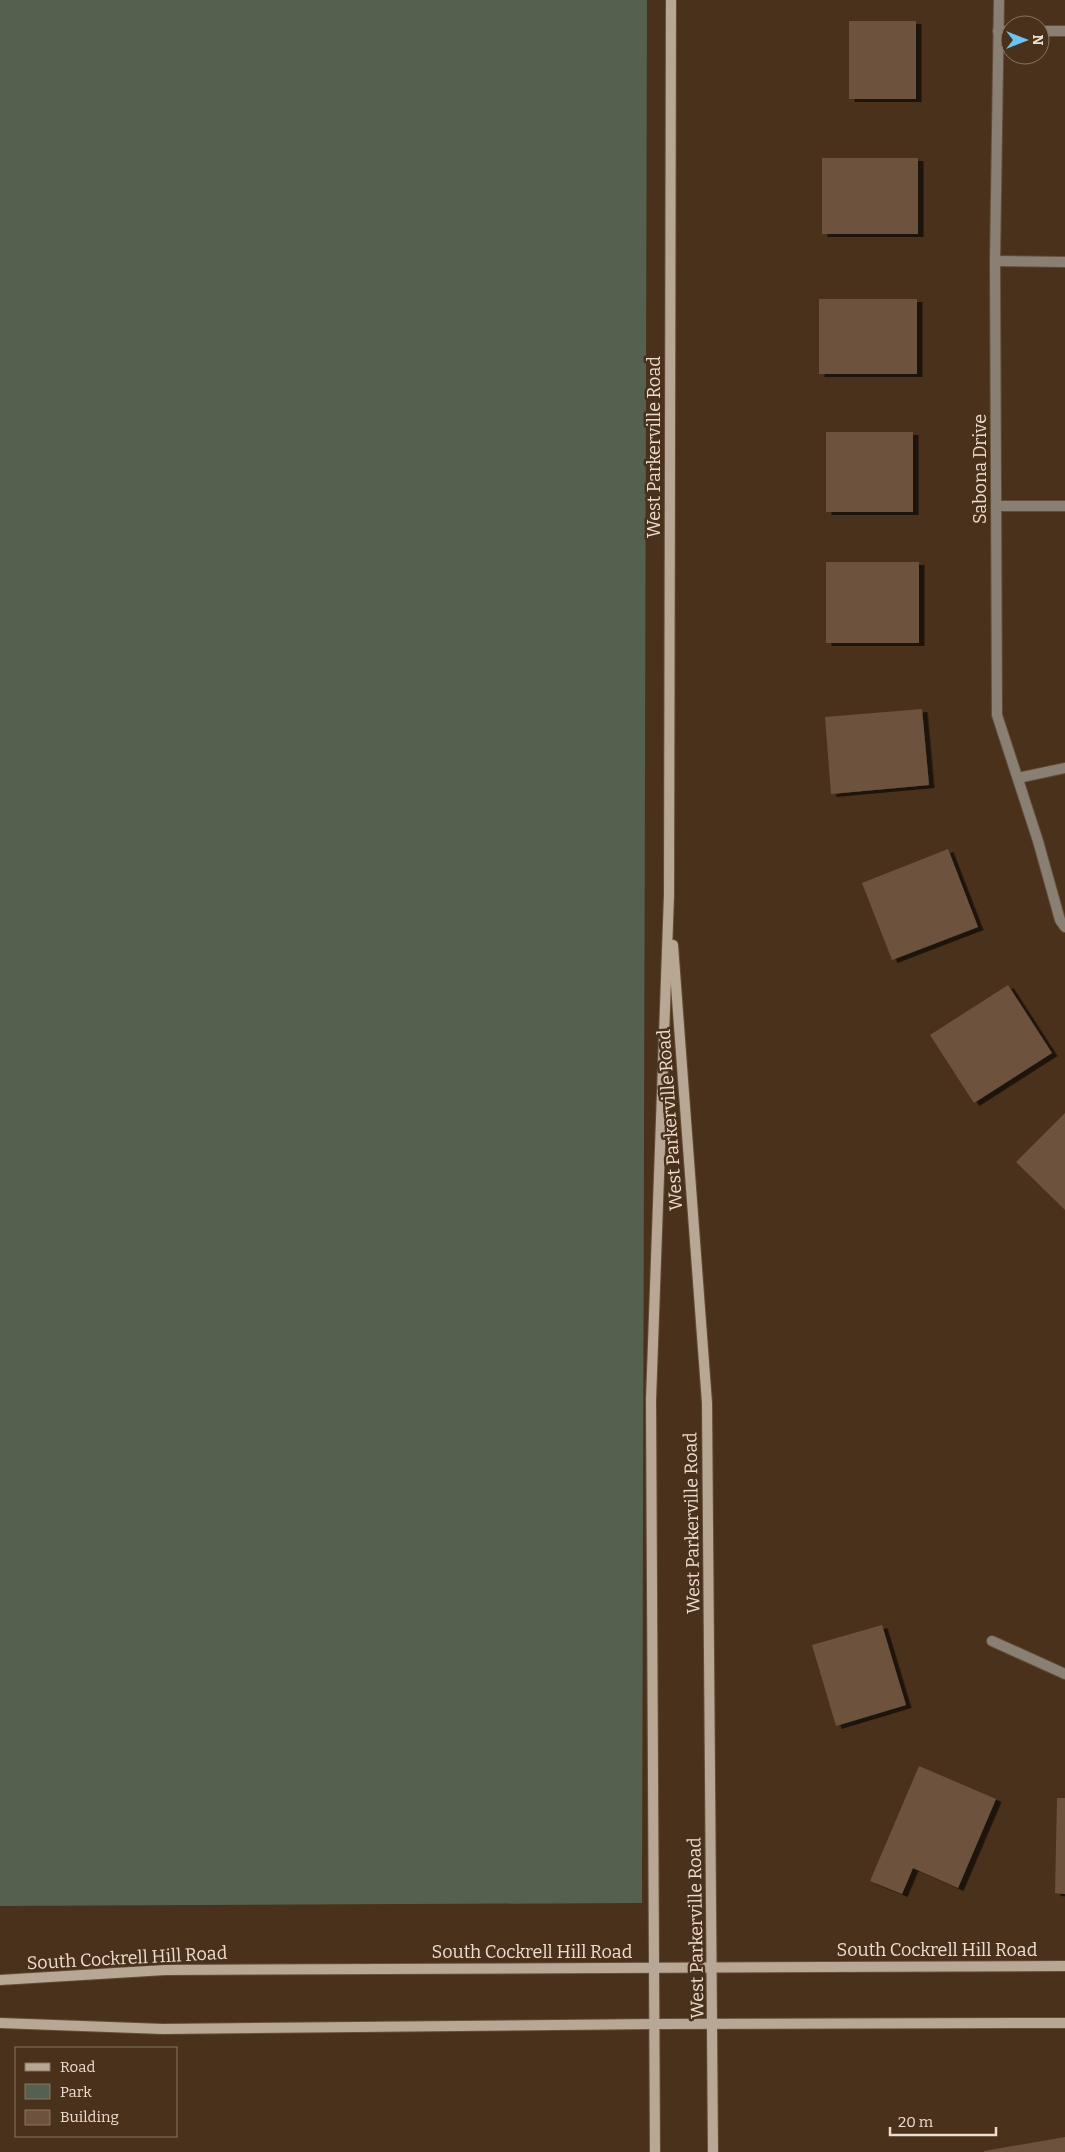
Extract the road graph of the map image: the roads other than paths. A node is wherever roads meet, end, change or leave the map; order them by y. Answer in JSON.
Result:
{"nodes":[{"id":1,"x":672,"y":0,"type":"edge"},
{"id":2,"x":999,"y":0,"type":"edge"},
{"id":3,"x":998,"y":31,"type":"joint"},
{"id":4,"x":1050,"y":31,"type":"edge"},
{"id":5,"x":1065,"y":31,"type":"edge"},
{"id":6,"x":995,"y":261,"type":"junction"},
{"id":7,"x":1065,"y":262,"type":"edge"},
{"id":8,"x":996,"y":506,"type":"junction"},
{"id":9,"x":1065,"y":506,"type":"edge"},
{"id":10,"x":1065,"y":768,"type":"edge"},
{"id":11,"x":1018,"y":778,"type":"junction"},
{"id":12,"x":669,"y":895,"type":"junction"},
{"id":13,"x":1065,"y":927,"type":"edge"},
{"id":14,"x":992,"y":1641,"type":"dead end"},
{"id":15,"x":1065,"y":1674,"type":"edge"},
{"id":16,"x":1065,"y":1966,"type":"edge"},
{"id":17,"x":712,"y":1967,"type":"junction"},
{"id":18,"x":654,"y":1968,"type":"junction"},
{"id":19,"x":0,"y":1980,"type":"edge"},
{"id":20,"x":0,"y":2022,"type":"edge"},
{"id":21,"x":1065,"y":2023,"type":"edge"},
{"id":22,"x":654,"y":2024,"type":"junction"},
{"id":23,"x":713,"y":2024,"type":"junction"},
{"id":24,"x":655,"y":2152,"type":"edge"},
{"id":25,"x":713,"y":2152,"type":"edge"}],
"edges":[{"from":1,"to":12,"type":"street","name":"West Parkerville Road"},
{"from":2,"to":3,"type":"street","name":"Sabona Drive"},
{"from":3,"to":6,"type":"street","name":"Sabona Drive"},
{"from":4,"to":5,"type":"street"},
{"from":6,"to":7,"type":"street"},
{"from":6,"to":8,"type":"street","name":"Sabona Drive"},
{"from":8,"to":9,"type":"street"},
{"from":8,"to":11,"type":"street","name":"Sabona Drive"},
{"from":10,"to":11,"type":"street"},
{"from":11,"to":13,"type":"street","name":"Sabona Drive"},
{"from":12,"to":17,"type":"street","name":"West Parkerville Road"},
{"from":12,"to":18,"type":"street","name":"West Parkerville Road"},
{"from":14,"to":15,"type":"street"},
{"from":16,"to":17,"type":"street","name":"South Cockrell Hill Road"},
{"from":17,"to":18,"type":"street","name":"South Cockrell Hill Road"},
{"from":17,"to":23,"type":"street","name":"West Parkerville Road"},
{"from":18,"to":19,"type":"street","name":"South Cockrell Hill Road"},
{"from":18,"to":22,"type":"street","name":"West Parkerville Road"},
{"from":20,"to":22,"type":"street"},
{"from":21,"to":23,"type":"street"},
{"from":22,"to":23,"type":"street"},
{"from":22,"to":24,"type":"street","name":"West Parkerville Road"},
{"from":23,"to":25,"type":"street","name":"West Parkerville Road"}]}
